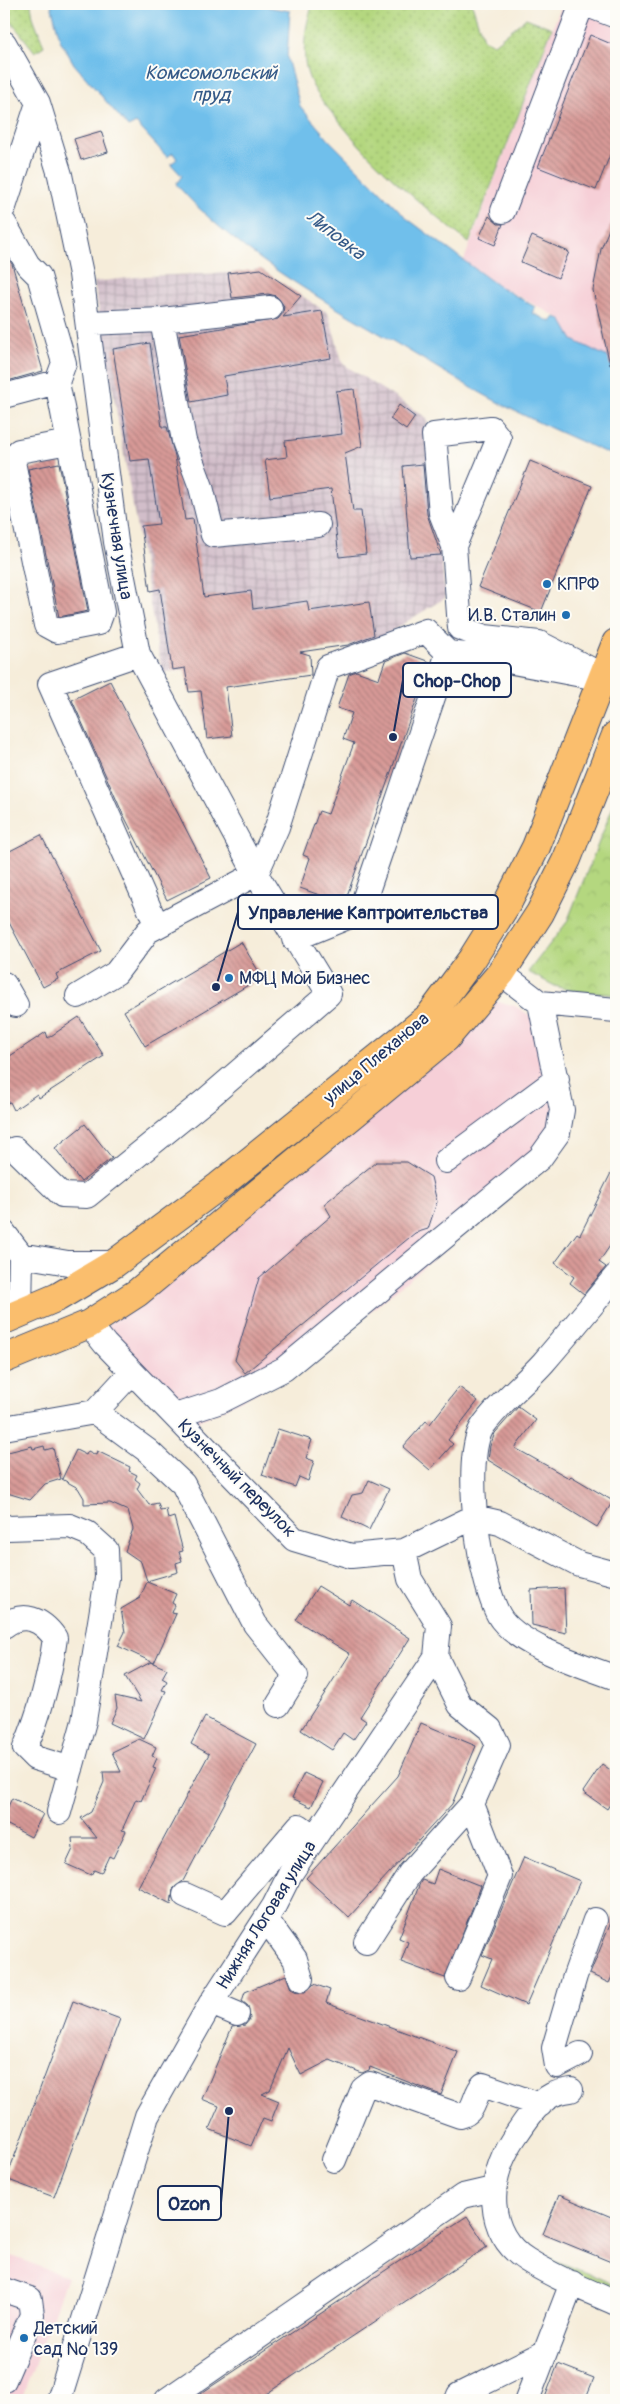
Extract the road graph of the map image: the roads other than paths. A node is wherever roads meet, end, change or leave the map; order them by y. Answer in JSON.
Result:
{"nodes":[{"id":1,"x":583,"y":4,"type":"edge"},
{"id":2,"x":616,"y":16,"type":"edge"},
{"id":3,"x":4,"y":43,"type":"edge"},
{"id":4,"x":38,"y":103,"type":"junction"},
{"id":5,"x":4,"y":207,"type":"edge"},
{"id":6,"x":503,"y":211,"type":"dead end"},
{"id":7,"x":4,"y":223,"type":"edge"},
{"id":8,"x":11,"y":246,"type":"edge"},
{"id":9,"x":270,"y":308,"type":"dead end"},
{"id":10,"x":162,"y":320,"type":"junction"},
{"id":11,"x":88,"y":323,"type":"junction"},
{"id":12,"x":57,"y":382,"type":"junction"},
{"id":13,"x":4,"y":396,"type":"edge"},
{"id":14,"x":69,"y":442,"type":"junction"},
{"id":15,"x":318,"y":525,"type":"dead end"},
{"id":16,"x":454,"y":546,"type":"junction"},
{"id":17,"x":616,"y":643,"type":"edge"},
{"id":18,"x":448,"y":653,"type":"junction"},
{"id":19,"x":138,"y":654,"type":"junction"},
{"id":20,"x":601,"y":681,"type":"junction"},
{"id":21,"x":616,"y":735,"type":"edge"},
{"id":22,"x":256,"y":874,"type":"junction"},
{"id":23,"x":158,"y":926,"type":"junction"},
{"id":24,"x":294,"y":939,"type":"junction"},
{"id":25,"x":501,"y":974,"type":"junction"},
{"id":26,"x":4,"y":984,"type":"edge"},
{"id":27,"x":78,"y":996,"type":"dead end"},
{"id":28,"x":540,"y":1003,"type":"junction"},
{"id":29,"x":16,"y":1005,"type":"dead end"},
{"id":30,"x":616,"y":1010,"type":"edge"},
{"id":31,"x":557,"y":1079,"type":"junction"},
{"id":32,"x":15,"y":1149,"type":"dead end"},
{"id":33,"x":446,"y":1161,"type":"dead end"},
{"id":34,"x":4,"y":1234,"type":"edge"},
{"id":35,"x":21,"y":1255,"type":"junction"},
{"id":36,"x":115,"y":1263,"type":"junction"},
{"id":37,"x":616,"y":1276,"type":"edge"},
{"id":38,"x":12,"y":1317,"type":"edge"},
{"id":39,"x":89,"y":1324,"type":"junction"},
{"id":40,"x":4,"y":1359,"type":"edge"},
{"id":41,"x":132,"y":1372,"type":"junction"},
{"id":42,"x":95,"y":1412,"type":"junction"},
{"id":43,"x":175,"y":1416,"type":"junction"},
{"id":44,"x":4,"y":1428,"type":"edge"},
{"id":45,"x":474,"y":1517,"type":"junction"},
{"id":46,"x":4,"y":1526,"type":"edge"},
{"id":47,"x":404,"y":1551,"type":"junction"},
{"id":48,"x":616,"y":1574,"type":"edge"},
{"id":49,"x":4,"y":1626,"type":"edge"},
{"id":50,"x":436,"y":1657,"type":"junction"},
{"id":51,"x":616,"y":1678,"type":"edge"},
{"id":52,"x":278,"y":1705,"type":"dead end"},
{"id":53,"x":71,"y":1769,"type":"junction"},
{"id":54,"x":472,"y":1804,"type":"junction"},
{"id":55,"x":59,"y":1812,"type":"dead end"},
{"id":56,"x":314,"y":1837,"type":"junction"},
{"id":57,"x":186,"y":1895,"type":"dead end"},
{"id":58,"x":266,"y":1919,"type":"junction"},
{"id":59,"x":595,"y":1920,"type":"dead end"},
{"id":60,"x":366,"y":1942,"type":"dead end"},
{"id":61,"x":458,"y":1978,"type":"dead end"},
{"id":62,"x":301,"y":1979,"type":"dead end"},
{"id":63,"x":211,"y":2003,"type":"junction"},
{"id":64,"x":237,"y":2014,"type":"dead end"},
{"id":65,"x":580,"y":2054,"type":"dead end"},
{"id":66,"x":571,"y":2090,"type":"dead end"},
{"id":67,"x":540,"y":2105,"type":"junction"},
{"id":68,"x":334,"y":2160,"type":"dead end"},
{"id":69,"x":493,"y":2188,"type":"junction"},
{"id":70,"x":572,"y":2283,"type":"junction"},
{"id":71,"x":4,"y":2290,"type":"edge"},
{"id":72,"x":616,"y":2303,"type":"edge"},
{"id":73,"x":544,"y":2353,"type":"junction"},
{"id":74,"x":4,"y":2380,"type":"edge"},
{"id":75,"x":59,"y":2400,"type":"edge"},
{"id":76,"x":167,"y":2400,"type":"edge"},
{"id":77,"x":457,"y":2400,"type":"edge"},
{"id":78,"x":527,"y":2400,"type":"edge"}],
"edges":[{"from":1,"to":2,"type":"street"},
{"from":1,"to":6,"type":"street"},
{"from":3,"to":4,"type":"street","name":"Кузнечная улица"},
{"from":4,"to":5,"type":"street"},
{"from":4,"to":11,"type":"street","name":"Кузнечная улица"},
{"from":7,"to":8,"type":"street"},
{"from":8,"to":12,"type":"street"},
{"from":9,"to":10,"type":"street"},
{"from":10,"to":11,"type":"street"},
{"from":10,"to":15,"type":"street"},
{"from":11,"to":19,"type":"street","name":"Кузнечная улица"},
{"from":12,"to":13,"type":"street"},
{"from":12,"to":14,"type":"street"},
{"from":14,"to":14,"type":"street"},
{"from":16,"to":16,"type":"street"},
{"from":16,"to":20,"type":"street"},
{"from":17,"to":20,"type":"main road","name":"улица Плеханова"},
{"from":18,"to":20,"type":"street"},
{"from":18,"to":22,"type":"street"},
{"from":18,"to":24,"type":"street"},
{"from":19,"to":22,"type":"street","name":"Кузнечная улица"},
{"from":19,"to":23,"type":"street"},
{"from":20,"to":36,"type":"main road","name":"улица Плеханова"},
{"from":21,"to":25,"type":"main road","name":"улица Плеханова"},
{"from":22,"to":23,"type":"street"},
{"from":22,"to":24,"type":"street","name":"Кузнечная улица"},
{"from":23,"to":27,"type":"street"},
{"from":24,"to":32,"type":"street","name":"Кузнечная улица"},
{"from":25,"to":28,"type":"street"},
{"from":25,"to":39,"type":"main road","name":"улица Плеханова"},
{"from":26,"to":29,"type":"street"},
{"from":28,"to":30,"type":"street"},
{"from":28,"to":31,"type":"street"},
{"from":31,"to":33,"type":"street"},
{"from":31,"to":43,"type":"street"},
{"from":34,"to":35,"type":"street"},
{"from":35,"to":36,"type":"street"},
{"from":35,"to":38,"type":"street"},
{"from":36,"to":38,"type":"main road","name":"улица Плеханова"},
{"from":37,"to":45,"type":"street"},
{"from":39,"to":40,"type":"main road","name":"улица Плеханова"},
{"from":39,"to":41,"type":"street","name":"Кузнечный переулок"},
{"from":41,"to":42,"type":"street"},
{"from":41,"to":43,"type":"street","name":"Кузнечный переулок"},
{"from":42,"to":44,"type":"street"},
{"from":42,"to":52,"type":"street"},
{"from":43,"to":47,"type":"street","name":"Кузнечный переулок"},
{"from":45,"to":47,"type":"street","name":"Кузнечный переулок"},
{"from":45,"to":48,"type":"street"},
{"from":45,"to":51,"type":"street"},
{"from":46,"to":53,"type":"street"},
{"from":47,"to":50,"type":"street","name":"Нижняя Логовая улица"},
{"from":49,"to":53,"type":"street"},
{"from":50,"to":54,"type":"street"},
{"from":50,"to":56,"type":"street","name":"Нижняя Логовая улица"},
{"from":53,"to":55,"type":"street"},
{"from":54,"to":60,"type":"street"},
{"from":54,"to":61,"type":"street"},
{"from":56,"to":57,"type":"street"},
{"from":56,"to":58,"type":"street","name":"Нижняя Логовая улица"},
{"from":58,"to":62,"type":"street"},
{"from":58,"to":63,"type":"street","name":"Нижняя Логовая улица"},
{"from":59,"to":65,"type":"street"},
{"from":63,"to":64,"type":"street"},
{"from":63,"to":75,"type":"street","name":"Нижняя Логовая улица"},
{"from":66,"to":67,"type":"street"},
{"from":67,"to":68,"type":"street"},
{"from":67,"to":69,"type":"street"},
{"from":69,"to":70,"type":"street"},
{"from":69,"to":76,"type":"street"},
{"from":70,"to":72,"type":"street"},
{"from":70,"to":73,"type":"street"},
{"from":71,"to":74,"type":"street"},
{"from":73,"to":77,"type":"street"},
{"from":73,"to":78,"type":"street"}]}
